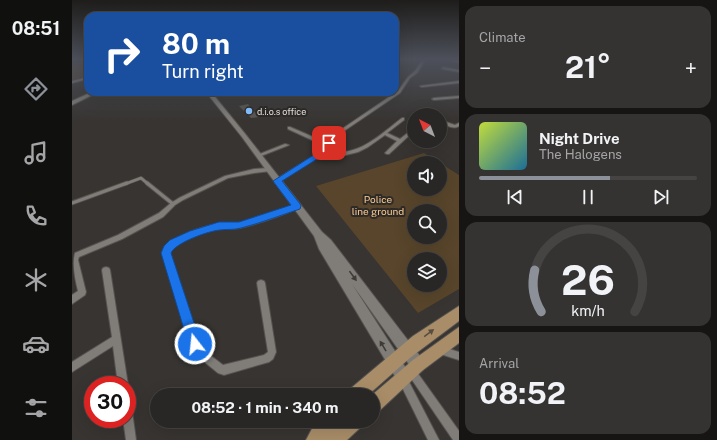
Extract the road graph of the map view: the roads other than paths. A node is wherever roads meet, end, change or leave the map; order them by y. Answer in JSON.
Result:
{"nodes":[{"id":1,"x":83,"y":80,"type":"edge"},
{"id":2,"x":408,"y":80,"type":"edge"},
{"id":3,"x":459,"y":82,"type":"edge"},
{"id":4,"x":72,"y":83,"type":"edge"},
{"id":5,"x":422,"y":86,"type":"dead end"},
{"id":6,"x":399,"y":92,"type":"edge"},
{"id":7,"x":87,"y":96,"type":"edge"},
{"id":8,"x":211,"y":96,"type":"edge"},
{"id":9,"x":393,"y":96,"type":"edge"},
{"id":10,"x":459,"y":98,"type":"edge"},
{"id":11,"x":434,"y":99,"type":"dead end"},
{"id":12,"x":72,"y":103,"type":"edge"},
{"id":13,"x":403,"y":119,"type":"dead end"},
{"id":14,"x":447,"y":124,"type":"edge"},
{"id":15,"x":459,"y":124,"type":"edge"},
{"id":16,"x":290,"y":128,"type":"dead end"},
{"id":17,"x":384,"y":133,"type":"junction"},
{"id":18,"x":407,"y":135,"type":"edge"},
{"id":19,"x":400,"y":141,"type":"junction"},
{"id":20,"x":287,"y":145,"type":"dead end"},
{"id":21,"x":327,"y":145,"type":"junction"},
{"id":22,"x":322,"y":152,"type":"junction"},
{"id":23,"x":387,"y":153,"type":"dead end"},
{"id":24,"x":259,"y":156,"type":"junction"},
{"id":25,"x":269,"y":170,"type":"junction"},
{"id":26,"x":277,"y":181,"type":"junction"},
{"id":27,"x":72,"y":203,"type":"edge"},
{"id":28,"x":173,"y":204,"type":"junction"},
{"id":29,"x":297,"y":206,"type":"junction"},
{"id":30,"x":319,"y":235,"type":"junction"},
{"id":31,"x":106,"y":270,"type":"dead end"},
{"id":32,"x":261,"y":283,"type":"dead end"},
{"id":33,"x":72,"y":300,"type":"edge"},
{"id":34,"x":459,"y":313,"type":"edge"},
{"id":35,"x":459,"y":334,"type":"edge"},
{"id":36,"x":116,"y":338,"type":"junction"},
{"id":37,"x":407,"y":350,"type":"junction"},
{"id":38,"x":439,"y":350,"type":"junction"},
{"id":39,"x":459,"y":356,"type":"edge"},
{"id":40,"x":392,"y":361,"type":"junction"},
{"id":41,"x":72,"y":367,"type":"edge"},
{"id":42,"x":409,"y":373,"type":"junction"},
{"id":43,"x":122,"y":376,"type":"edge"},
{"id":44,"x":363,"y":388,"type":"edge"},
{"id":45,"x":380,"y":399,"type":"edge"},
{"id":46,"x":129,"y":428,"type":"edge"},
{"id":47,"x":321,"y":428,"type":"edge"},
{"id":48,"x":347,"y":428,"type":"edge"},
{"id":49,"x":131,"y":440,"type":"edge"},
{"id":50,"x":315,"y":440,"type":"edge"},
{"id":51,"x":333,"y":440,"type":"edge"},
{"id":52,"x":434,"y":440,"type":"edge"},
{"id":53,"x":459,"y":440,"type":"edge"}],
"edges":[{"from":1,"to":4,"type":"main road"},
{"from":2,"to":6,"type":"street"},
{"from":3,"to":5,"type":"street"},
{"from":7,"to":12,"type":"main road"},
{"from":8,"to":24,"type":"main road"},
{"from":9,"to":21,"type":"street"},
{"from":10,"to":11,"type":"street"},
{"from":13,"to":17,"type":"street"},
{"from":14,"to":15,"type":"street"},
{"from":16,"to":21,"type":"street"},
{"from":17,"to":19,"type":"street"},
{"from":17,"to":22,"type":"street"},
{"from":18,"to":19,"type":"street"},
{"from":19,"to":23,"type":"street"},
{"from":20,"to":24,"type":"street"},
{"from":21,"to":22,"type":"street"},
{"from":22,"to":26,"type":"street"},
{"from":24,"to":25,"type":"main road"},
{"from":25,"to":26,"type":"main road"},
{"from":25,"to":28,"type":"street"},
{"from":26,"to":29,"type":"main road"},
{"from":27,"to":28,"type":"lane"},
{"from":28,"to":33,"type":"street"},
{"from":29,"to":30,"type":"main road"},
{"from":29,"to":32,"type":"street"},
{"from":30,"to":37,"type":"main road","one_way":true},
{"from":40,"to":30,"type":"main road","one_way":true},
{"from":31,"to":36,"type":"street"},
{"from":37,"to":34,"type":"main road","one_way":true},
{"from":35,"to":38,"type":"main road"},
{"from":36,"to":41,"type":"street"},
{"from":36,"to":43,"type":"street"},
{"from":37,"to":40,"type":"main road"},
{"from":37,"to":42,"type":"main road"},
{"from":38,"to":39,"type":"street"},
{"from":38,"to":42,"type":"main road"},
{"from":40,"to":42,"type":"main road"},
{"from":40,"to":44,"type":"main road"},
{"from":42,"to":45,"type":"main road"},
{"from":42,"to":52,"type":"street"},
{"from":42,"to":53,"type":"street"},
{"from":46,"to":49,"type":"street"},
{"from":47,"to":50,"type":"main road"},
{"from":48,"to":51,"type":"main road"}]}
